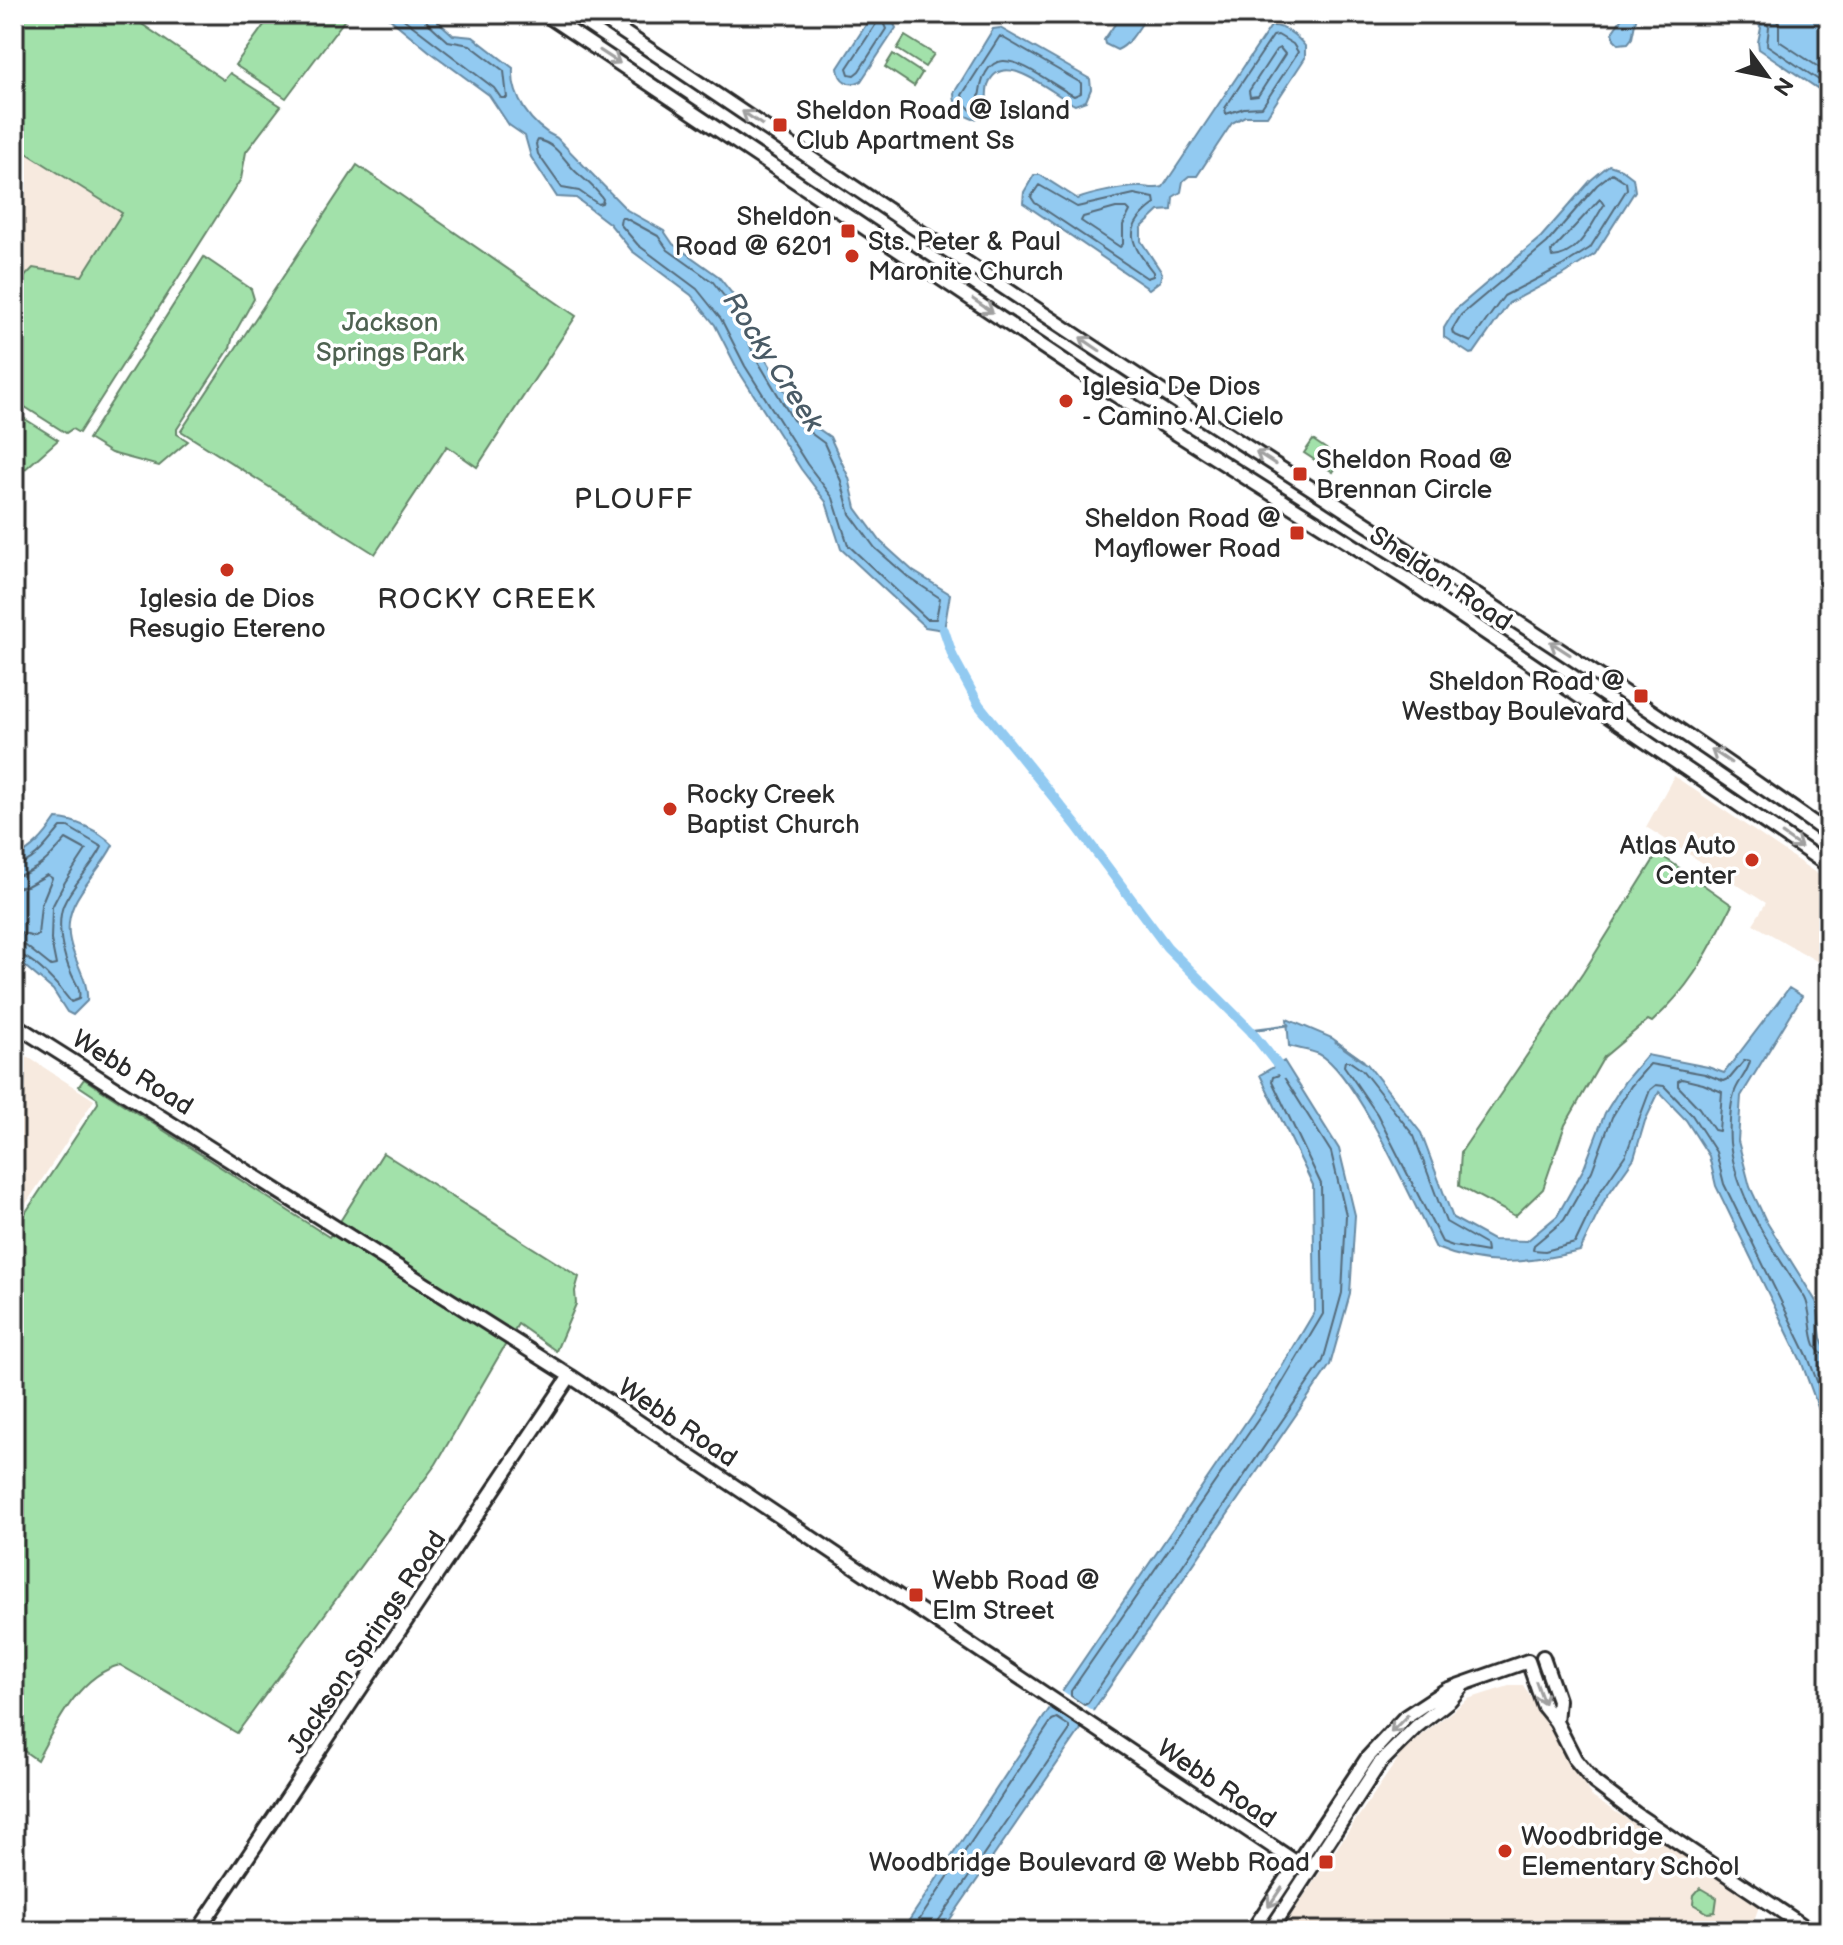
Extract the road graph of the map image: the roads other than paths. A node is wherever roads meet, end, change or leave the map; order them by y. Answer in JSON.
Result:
{"nodes":[{"id":1,"x":545,"y":14,"type":"edge"},
{"id":2,"x":596,"y":14,"type":"edge"},
{"id":3,"x":1829,"y":834,"type":"edge"},
{"id":4,"x":1829,"y":866,"type":"edge"},
{"id":5,"x":14,"y":1024,"type":"edge"},
{"id":6,"x":570,"y":1376,"type":"junction"},
{"id":7,"x":1543,"y":1657,"type":"dead end"},
{"id":8,"x":1465,"y":1684,"type":"junction"},
{"id":9,"x":1556,"y":1722,"type":"junction"},
{"id":10,"x":1298,"y":1863,"type":"junction"},
{"id":11,"x":1309,"y":1871,"type":"junction"},
{"id":12,"x":198,"y":1931,"type":"edge"},
{"id":13,"x":1252,"y":1931,"type":"edge"},
{"id":14,"x":1270,"y":1931,"type":"edge"},
{"id":15,"x":1811,"y":1931,"type":"edge"}],
"edges":[{"from":1,"to":4,"type":"street","name":"Sheldon Road","one_way":true},
{"from":3,"to":2,"type":"street","name":"Sheldon Road","one_way":true},
{"from":5,"to":6,"type":"street","name":"Webb Road"},
{"from":6,"to":10,"type":"street","name":"Webb Road"},
{"from":6,"to":12,"type":"street","name":"Jackson Springs Road"},
{"from":7,"to":9,"type":"street"},
{"from":8,"to":9,"type":"street","one_way":true},
{"from":8,"to":10,"type":"street","one_way":true},
{"from":8,"to":11,"type":"street"},
{"from":9,"to":15,"type":"street"},
{"from":10,"to":11,"type":"street","name":"Webb Road"},
{"from":10,"to":13,"type":"street","one_way":true},
{"from":11,"to":14,"type":"street"}]}
